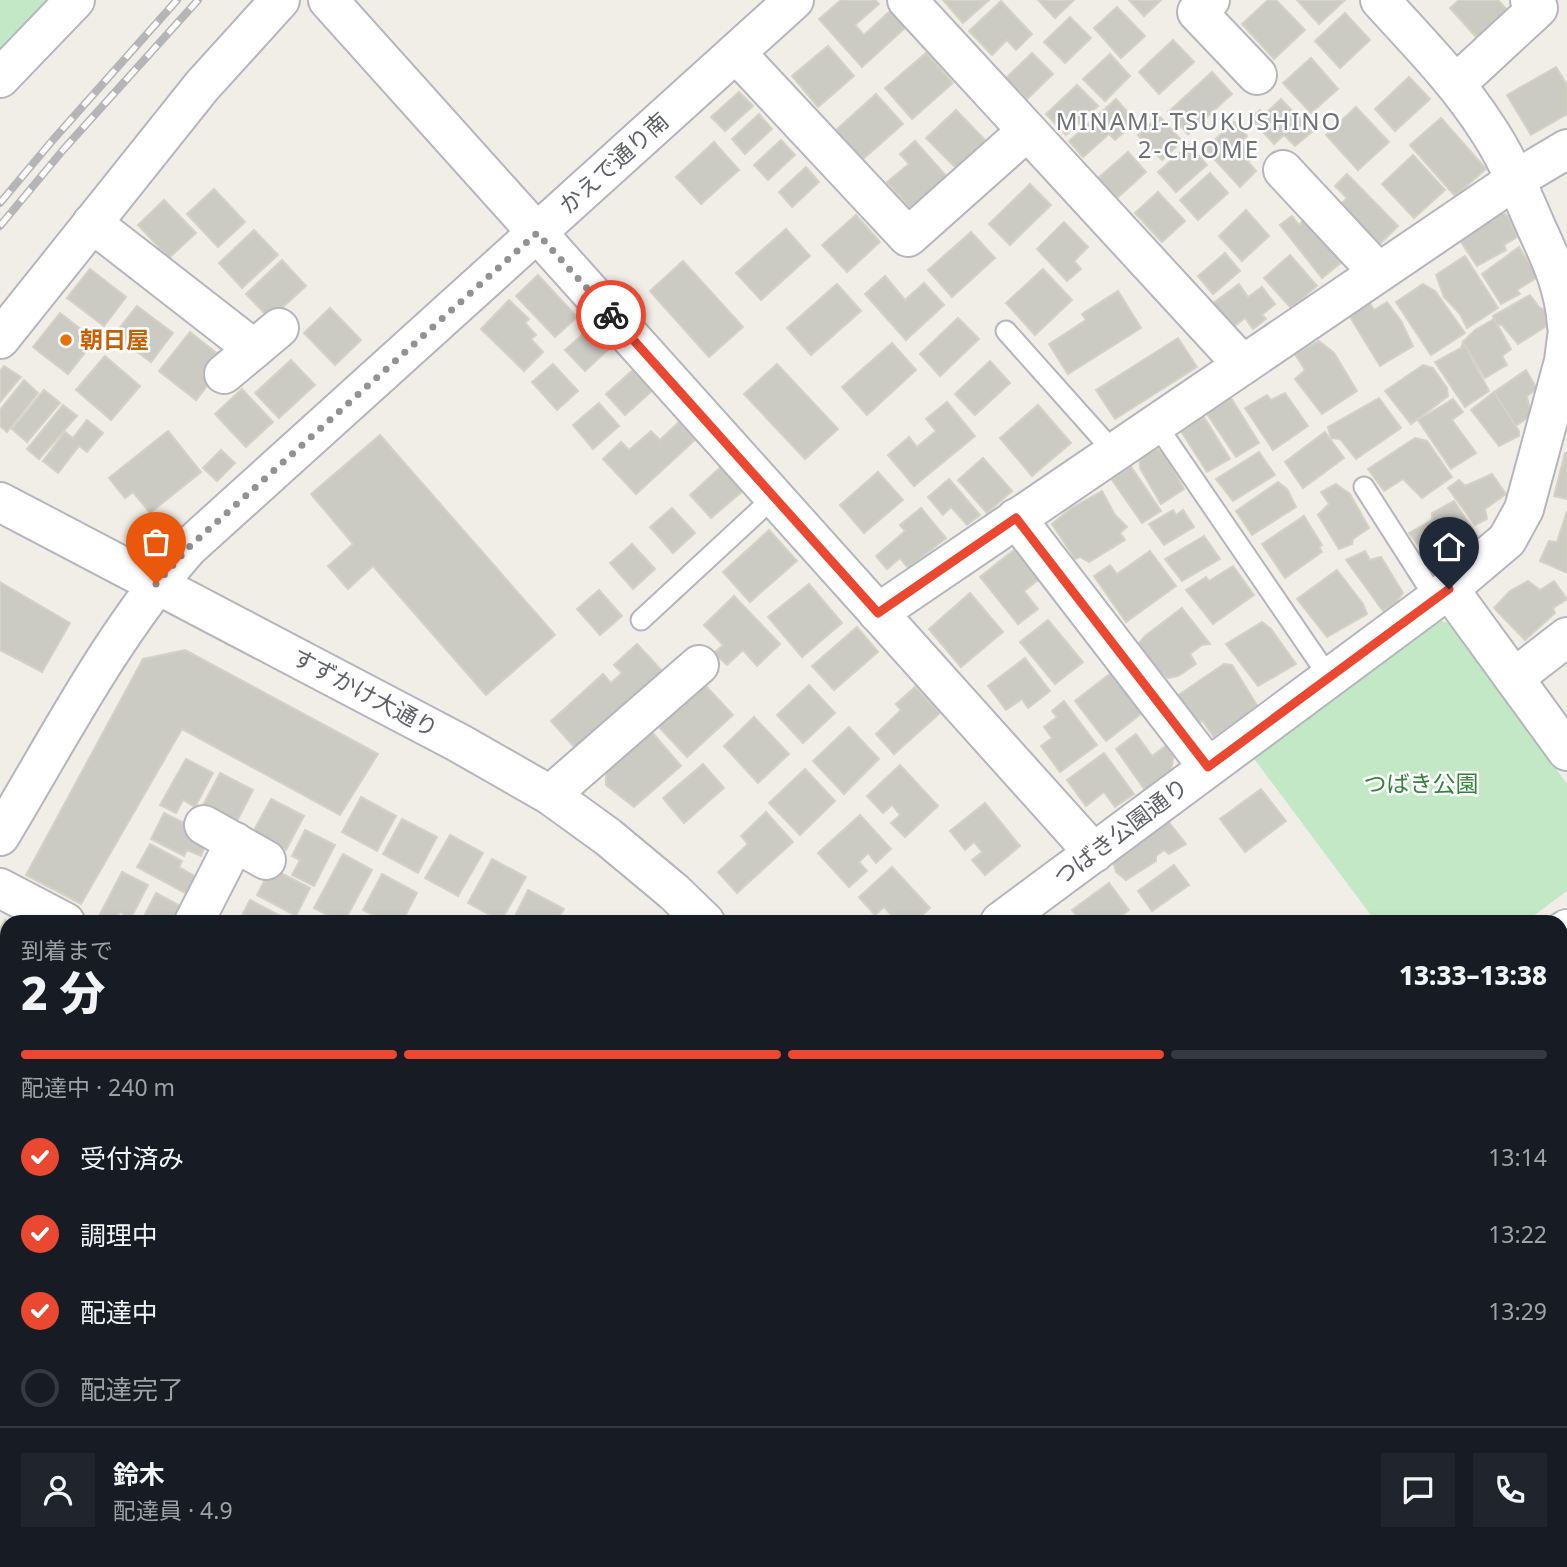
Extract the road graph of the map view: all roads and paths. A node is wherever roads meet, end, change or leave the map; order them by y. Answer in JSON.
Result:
{"nodes":[{"id":1,"x":75,"y":0,"type":"edge"},
{"id":2,"x":280,"y":0,"type":"edge"},
{"id":3,"x":328,"y":0,"type":"edge"},
{"id":4,"x":794,"y":0,"type":"edge"},
{"id":5,"x":906,"y":0,"type":"edge"},
{"id":6,"x":1210,"y":0,"type":"edge"},
{"id":7,"x":1380,"y":0,"type":"edge"},
{"id":8,"x":1530,"y":0,"type":"edge"},
{"id":9,"x":736,"y":52,"type":"junction"},
{"id":10,"x":1256,"y":75,"type":"dead end"},
{"id":11,"x":0,"y":78,"type":"edge"},
{"id":12,"x":1457,"y":84,"type":"junction"},
{"id":13,"x":1027,"y":131,"type":"junction"},
{"id":14,"x":1567,"y":149,"type":"edge"},
{"id":15,"x":1283,"y":170,"type":"dead end"},
{"id":16,"x":1515,"y":180,"type":"junction"},
{"id":17,"x":92,"y":223,"type":"junction"},
{"id":18,"x":537,"y":233,"type":"junction"},
{"id":19,"x":1378,"y":272,"type":"junction"},
{"id":20,"x":1567,"y":326,"type":"edge"},
{"id":21,"x":1006,"y":331,"type":"dead end"},
{"id":22,"x":1567,"y":337,"type":"edge"},
{"id":23,"x":0,"y":339,"type":"edge"},
{"id":24,"x":1243,"y":365,"type":"junction"},
{"id":25,"x":224,"y":374,"type":"dead end"},
{"id":26,"x":1156,"y":424,"type":"junction"},
{"id":27,"x":1114,"y":452,"type":"junction"},
{"id":28,"x":1364,"y":487,"type":"dead end"},
{"id":29,"x":774,"y":497,"type":"junction"},
{"id":30,"x":0,"y":502,"type":"edge"},
{"id":31,"x":1016,"y":518,"type":"junction"},
{"id":32,"x":156,"y":584,"type":"junction"},
{"id":33,"x":1442,"y":594,"type":"junction"},
{"id":34,"x":878,"y":613,"type":"junction"},
{"id":35,"x":641,"y":620,"type":"dead end"},
{"id":36,"x":1567,"y":637,"type":"edge"},
{"id":37,"x":699,"y":665,"type":"dead end"},
{"id":38,"x":1329,"y":677,"type":"junction"},
{"id":39,"x":1514,"y":678,"type":"junction"},
{"id":40,"x":1567,"y":751,"type":"edge"},
{"id":41,"x":1208,"y":767,"type":"junction"},
{"id":42,"x":550,"y":795,"type":"junction"},
{"id":43,"x":0,"y":836,"type":"edge"},
{"id":44,"x":235,"y":842,"type":"dead end"},
{"id":45,"x":1094,"y":853,"type":"junction"},
{"id":46,"x":0,"y":888,"type":"edge"},
{"id":47,"x":1042,"y":910,"type":"edge"},
{"id":48,"x":52,"y":915,"type":"edge"},
{"id":49,"x":198,"y":915,"type":"edge"},
{"id":50,"x":698,"y":915,"type":"edge"},
{"id":51,"x":1024,"y":915,"type":"edge"}],
"edges":[{"from":1,"to":11,"type":"street"},
{"from":2,"to":17,"type":"street"},
{"from":3,"to":18,"type":"street"},
{"from":4,"to":9,"type":"street","name":"かえで通り南"},
{"from":5,"to":13,"type":"street"},
{"from":6,"to":10,"type":"street"},
{"from":7,"to":12,"type":"street"},
{"from":8,"to":12,"type":"street"},
{"from":9,"to":13,"type":"street"},
{"from":9,"to":18,"type":"street","name":"かえで通り南"},
{"from":12,"to":16,"type":"street"},
{"from":13,"to":24,"type":"street"},
{"from":14,"to":16,"type":"street"},
{"from":15,"to":19,"type":"street"},
{"from":16,"to":19,"type":"street"},
{"from":16,"to":20,"type":"street"},
{"from":17,"to":23,"type":"street"},
{"from":17,"to":25,"type":"street"},
{"from":18,"to":29,"type":"street"},
{"from":18,"to":32,"type":"street","name":"かえで通り南"},
{"from":19,"to":24,"type":"street"},
{"from":21,"to":27,"type":"lane"},
{"from":22,"to":33,"type":"street","name":"つばき公園通り"},
{"from":24,"to":26,"type":"street"},
{"from":26,"to":27,"type":"street"},
{"from":26,"to":38,"type":"lane"},
{"from":27,"to":31,"type":"street"},
{"from":28,"to":33,"type":"lane"},
{"from":29,"to":34,"type":"street"},
{"from":29,"to":35,"type":"lane"},
{"from":30,"to":32,"type":"street","name":"すずかけ大通り"},
{"from":31,"to":34,"type":"street"},
{"from":31,"to":41,"type":"street"},
{"from":32,"to":42,"type":"street","name":"すずかけ大通り"},
{"from":32,"to":43,"type":"street","name":"かえで通り南"},
{"from":33,"to":38,"type":"street","name":"つばき公園通り"},
{"from":33,"to":39,"type":"street"},
{"from":34,"to":45,"type":"street"},
{"from":36,"to":39,"type":"street"},
{"from":37,"to":42,"type":"street"},
{"from":38,"to":41,"type":"street","name":"つばき公園通り"},
{"from":39,"to":40,"type":"street"},
{"from":41,"to":45,"type":"street","name":"つばき公園通り"},
{"from":42,"to":50,"type":"street","name":"すずかけ大通り"},
{"from":44,"to":49,"type":"street"},
{"from":45,"to":47,"type":"street","name":"つばき公園通り"},
{"from":46,"to":48,"type":"street"},
{"from":47,"to":51,"type":"street","name":"つばき公園通り"}]}
